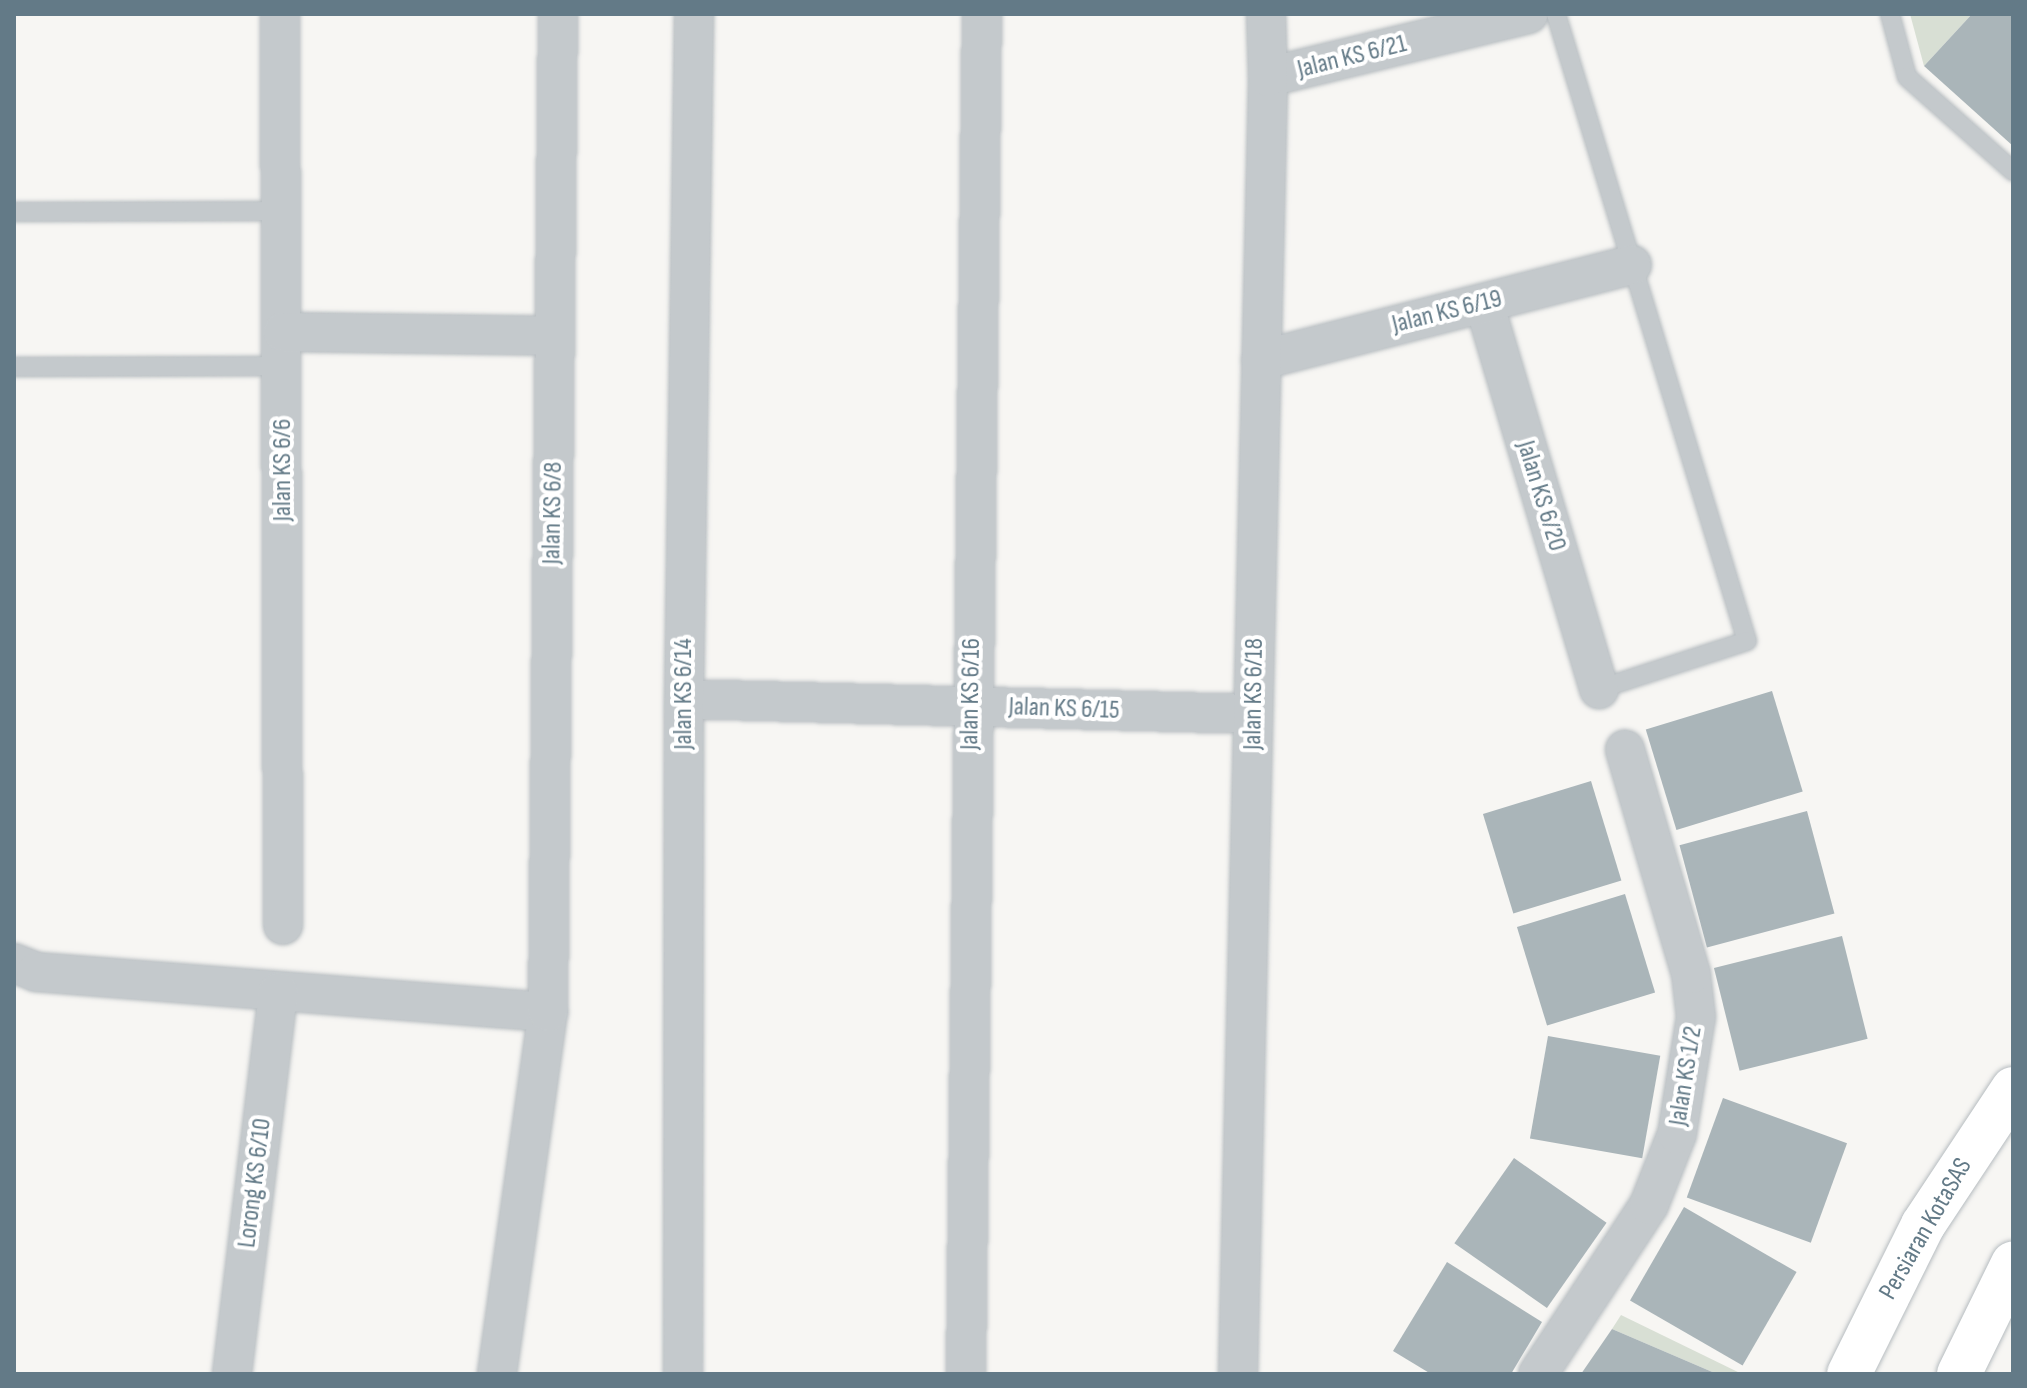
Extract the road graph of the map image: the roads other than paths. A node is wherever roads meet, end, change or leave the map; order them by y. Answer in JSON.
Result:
{"nodes":[{"id":1,"x":280,"y":14,"type":"edge"},
{"id":2,"x":558,"y":14,"type":"edge"},
{"id":3,"x":694,"y":14,"type":"edge"},
{"id":4,"x":982,"y":14,"type":"edge"},
{"id":5,"x":1266,"y":14,"type":"edge"},
{"id":6,"x":1529,"y":14,"type":"edge"},
{"id":7,"x":1556,"y":14,"type":"edge"},
{"id":8,"x":1890,"y":14,"type":"edge"},
{"id":9,"x":1268,"y":77,"type":"junction"},
{"id":10,"x":2013,"y":171,"type":"edge"},
{"id":11,"x":282,"y":211,"type":"junction"},
{"id":12,"x":14,"y":212,"type":"edge"},
{"id":13,"x":1632,"y":265,"type":"junction"},
{"id":14,"x":1484,"y":303,"type":"junction"},
{"id":15,"x":555,"y":336,"type":"junction"},
{"id":16,"x":283,"y":349,"type":"junction"},
{"id":17,"x":1261,"y":360,"type":"junction"},
{"id":18,"x":14,"y":367,"type":"edge"},
{"id":19,"x":1599,"y":689,"type":"joint"},
{"id":20,"x":684,"y":699,"type":"junction"},
{"id":21,"x":971,"y":706,"type":"junction"},
{"id":22,"x":1253,"y":714,"type":"junction"},
{"id":23,"x":1625,"y":750,"type":"dead end"},
{"id":24,"x":283,"y":925,"type":"dead end"},
{"id":25,"x":21,"y":973,"type":"edge"},
{"id":26,"x":278,"y":992,"type":"junction"},
{"id":27,"x":548,"y":1012,"type":"junction"},
{"id":28,"x":2013,"y":1089,"type":"edge"},
{"id":29,"x":2013,"y":1264,"type":"edge"},
{"id":30,"x":232,"y":1374,"type":"edge"},
{"id":31,"x":497,"y":1374,"type":"edge"},
{"id":32,"x":683,"y":1374,"type":"edge"},
{"id":33,"x":966,"y":1374,"type":"edge"},
{"id":34,"x":1238,"y":1374,"type":"edge"},
{"id":35,"x":1538,"y":1374,"type":"edge"},
{"id":36,"x":1849,"y":1374,"type":"edge"},
{"id":37,"x":1959,"y":1374,"type":"edge"}],
"edges":[{"from":1,"to":11,"type":"street","name":"Jalan KS 6/6"},
{"from":2,"to":15,"type":"street","name":"Jalan KS 6/8"},
{"from":3,"to":20,"type":"street","name":"Jalan KS 6/14"},
{"from":4,"to":21,"type":"street","name":"Jalan KS 6/16"},
{"from":5,"to":9,"type":"street","name":"Jalan KS 6/18"},
{"from":6,"to":9,"type":"street","name":"Jalan KS 6/21"},
{"from":7,"to":13,"type":"lane"},
{"from":8,"to":10,"type":"lane"},
{"from":9,"to":17,"type":"street","name":"Jalan KS 6/18"},
{"from":11,"to":12,"type":"lane"},
{"from":11,"to":16,"type":"street","name":"Jalan KS 6/6"},
{"from":13,"to":14,"type":"street","name":"Jalan KS 6/19"},
{"from":13,"to":19,"type":"lane"},
{"from":14,"to":17,"type":"street","name":"Jalan KS 6/19"},
{"from":14,"to":19,"type":"street","name":"Jalan KS 6/20"},
{"from":15,"to":16,"type":"street"},
{"from":15,"to":27,"type":"street","name":"Jalan KS 6/8"},
{"from":16,"to":18,"type":"lane"},
{"from":16,"to":24,"type":"street","name":"Jalan KS 6/6"},
{"from":17,"to":22,"type":"street","name":"Jalan KS 6/18"},
{"from":20,"to":21,"type":"street","name":"Jalan KS 6/15"},
{"from":20,"to":32,"type":"street","name":"Jalan KS 6/14"},
{"from":21,"to":22,"type":"street","name":"Jalan KS 6/15"},
{"from":21,"to":33,"type":"street","name":"Jalan KS 6/16"},
{"from":22,"to":34,"type":"street","name":"Jalan KS 6/18"},
{"from":23,"to":35,"type":"street","name":"Jalan KS 1/2"},
{"from":25,"to":26,"type":"street"},
{"from":26,"to":27,"type":"street"},
{"from":26,"to":30,"type":"street","name":"Lorong KS 6/10"},
{"from":27,"to":31,"type":"street","name":"Jalan KS 6/8"},
{"from":28,"to":36,"type":"main road","name":"Persiaran KotaSAS"},
{"from":29,"to":37,"type":"main road"}]}
